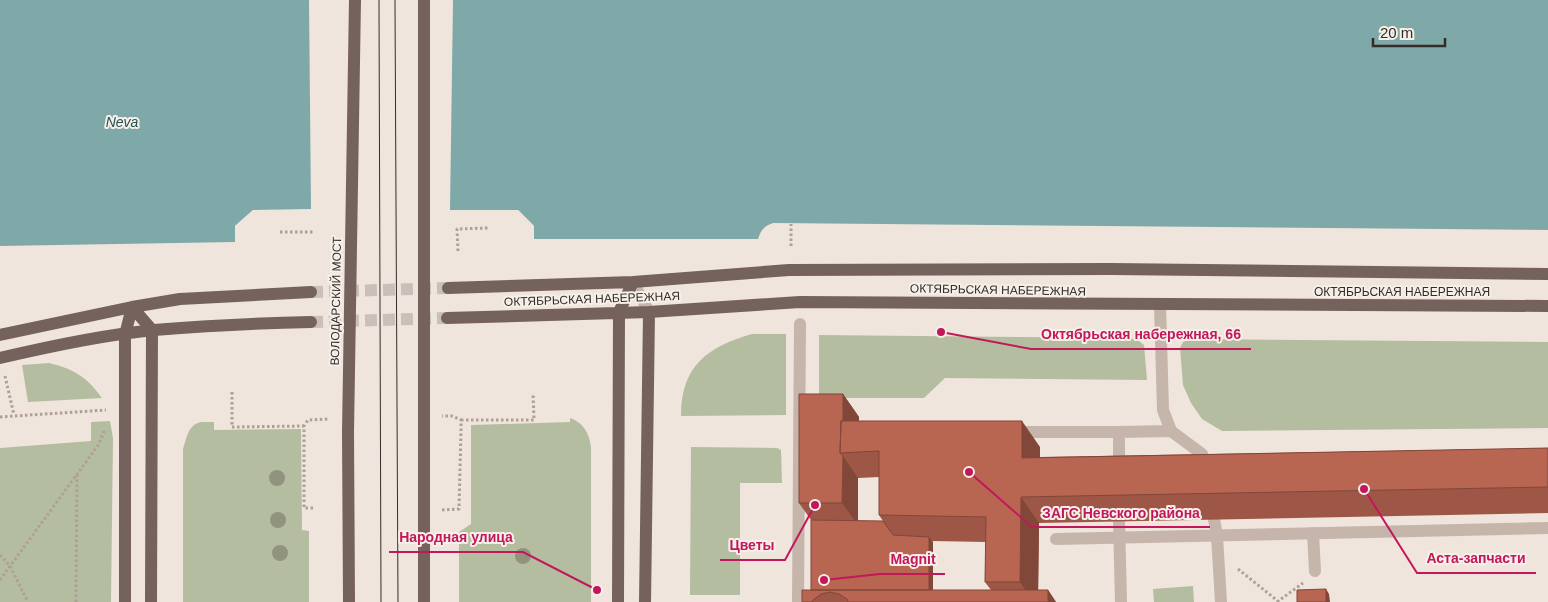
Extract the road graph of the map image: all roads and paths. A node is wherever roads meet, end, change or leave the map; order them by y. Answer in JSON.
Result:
{"nodes":[{"id":1,"x":355,"y":0,"type":"edge"},
{"id":2,"x":424,"y":0,"type":"edge"},
{"id":3,"x":791,"y":224,"type":"dead end"},
{"id":4,"x":488,"y":228,"type":"dead end"},
{"id":5,"x":280,"y":232,"type":"dead end"},
{"id":6,"x":315,"y":232,"type":"dead end"},
{"id":7,"x":791,"y":246,"type":"dead end"},
{"id":8,"x":458,"y":251,"type":"dead end"},
{"id":9,"x":1548,"y":274,"type":"edge"},
{"id":10,"x":633,"y":282,"type":"junction"},
{"id":11,"x":448,"y":288,"type":"tunnel mouth"},
{"id":12,"x":311,"y":292,"type":"tunnel mouth"},
{"id":13,"x":1160,"y":305,"type":"junction"},
{"id":14,"x":1548,"y":306,"type":"edge"},
{"id":15,"x":132,"y":308,"type":"junction"},
{"id":16,"x":619,"y":312,"type":"junction"},
{"id":17,"x":649,"y":312,"type":"junction"},
{"id":18,"x":447,"y":318,"type":"tunnel mouth"},
{"id":19,"x":311,"y":322,"type":"tunnel mouth"},
{"id":20,"x":800,"y":324,"type":"dead end"},
{"id":21,"x":152,"y":330,"type":"junction"},
{"id":22,"x":125,"y":334,"type":"junction"},
{"id":23,"x":0,"y":335,"type":"edge"},
{"id":24,"x":2,"y":364,"type":"edge"},
{"id":25,"x":232,"y":392,"type":"dead end"},
{"id":26,"x":533,"y":393,"type":"dead end"},
{"id":27,"x":14,"y":415,"type":"junction"},
{"id":28,"x":452,"y":416,"type":"dead end"},
{"id":29,"x":0,"y":417,"type":"edge"},
{"id":30,"x":106,"y":419,"type":"dead end"},
{"id":31,"x":332,"y":419,"type":"dead end"},
{"id":32,"x":461,"y":420,"type":"junction"},
{"id":33,"x":304,"y":426,"type":"junction"},
{"id":34,"x":106,"y":428,"type":"dead end"},
{"id":35,"x":799,"y":431,"type":"junction"},
{"id":36,"x":815,"y":431,"type":"edge"},
{"id":37,"x":1170,"y":431,"type":"junction"},
{"id":38,"x":1003,"y":432,"type":"edge"},
{"id":39,"x":1119,"y":432,"type":"junction"},
{"id":40,"x":77,"y":474,"type":"junction"},
{"id":41,"x":1212,"y":480,"type":"edge"},
{"id":42,"x":1119,"y":482,"type":"edge"},
{"id":43,"x":313,"y":508,"type":"dead end"},
{"id":44,"x":446,"y":510,"type":"dead end"},
{"id":45,"x":1214,"y":519,"type":"edge"},
{"id":46,"x":1119,"y":521,"type":"edge"},
{"id":47,"x":1548,"y":528,"type":"edge"},
{"id":48,"x":1313,"y":533,"type":"junction"},
{"id":49,"x":1217,"y":536,"type":"junction"},
{"id":50,"x":1120,"y":538,"type":"junction"},
{"id":51,"x":1056,"y":539,"type":"dead end"},
{"id":52,"x":1218,"y":553,"type":"junction"},
{"id":53,"x":0,"y":555,"type":"edge"},
{"id":54,"x":10,"y":566,"type":"junction"},
{"id":55,"x":1314,"y":571,"type":"dead end"},
{"id":56,"x":0,"y":580,"type":"edge"},
{"id":57,"x":1300,"y":586,"type":"dead end"},
{"id":58,"x":28,"y":602,"type":"edge"},
{"id":59,"x":76,"y":602,"type":"edge"},
{"id":60,"x":125,"y":602,"type":"edge"},
{"id":61,"x":151,"y":602,"type":"edge"},
{"id":62,"x":349,"y":602,"type":"edge"},
{"id":63,"x":424,"y":602,"type":"edge"},
{"id":64,"x":618,"y":602,"type":"edge"},
{"id":65,"x":645,"y":602,"type":"edge"},
{"id":66,"x":798,"y":602,"type":"edge"},
{"id":67,"x":1122,"y":602,"type":"edge"},
{"id":68,"x":1221,"y":602,"type":"edge"},
{"id":69,"x":1278,"y":602,"type":"edge"}],
"edges":[{"from":1,"to":62,"type":"main road","name":"ВОЛОДАРСКИЙ МОСТ","bridge":true},
{"from":2,"to":63,"type":"main road","bridge":true},
{"from":3,"to":7,"type":"path"},
{"from":4,"to":8,"type":"path"},
{"from":5,"to":6,"type":"path"},
{"from":9,"to":10,"type":"main road","name":"ОКТЯБРЬСКАЯ НАБЕРЕЖНАЯ"},
{"from":10,"to":11,"type":"main road","name":"ОКТЯБРЬСКАЯ НАБЕРЕЖНАЯ"},
{"from":10,"to":16,"type":"main road"},
{"from":10,"to":17,"type":"lane"},
{"from":12,"to":15,"type":"main road"},
{"from":13,"to":14,"type":"main road","name":"ОКТЯБРЬСКАЯ НАБЕРЕЖНАЯ"},
{"from":13,"to":17,"type":"main road","name":"ОКТЯБРЬСКАЯ НАБЕРЕЖНАЯ"},
{"from":13,"to":37,"type":"lane"},
{"from":15,"to":21,"type":"main road"},
{"from":15,"to":22,"type":"main road"},
{"from":15,"to":23,"type":"main road"},
{"from":16,"to":17,"type":"main road","name":"ОКТЯБРЬСКАЯ НАБЕРЕЖНАЯ"},
{"from":16,"to":18,"type":"main road","name":"ОКТЯБРЬСКАЯ НАБЕРЕЖНАЯ"},
{"from":16,"to":64,"type":"main road"},
{"from":17,"to":65,"type":"main road"},
{"from":19,"to":21,"type":"main road"},
{"from":20,"to":35,"type":"lane"},
{"from":21,"to":22,"type":"main road"},
{"from":21,"to":61,"type":"main road"},
{"from":22,"to":24,"type":"main road"},
{"from":22,"to":60,"type":"main road"},
{"from":24,"to":27,"type":"path"},
{"from":25,"to":33,"type":"path"},
{"from":26,"to":32,"type":"path"},
{"from":27,"to":29,"type":"path"},
{"from":27,"to":30,"type":"path"},
{"from":28,"to":32,"type":"path"},
{"from":31,"to":33,"type":"path"},
{"from":32,"to":44,"type":"path"},
{"from":33,"to":43,"type":"path"},
{"from":34,"to":40,"type":"path"},
{"from":35,"to":36,"type":"lane"},
{"from":35,"to":66,"type":"lane"},
{"from":37,"to":39,"type":"lane"},
{"from":37,"to":41,"type":"lane"},
{"from":38,"to":39,"type":"lane"},
{"from":39,"to":42,"type":"lane"},
{"from":40,"to":54,"type":"path"},
{"from":40,"to":59,"type":"path"},
{"from":45,"to":49,"type":"lane"},
{"from":46,"to":50,"type":"lane"},
{"from":47,"to":48,"type":"lane"},
{"from":48,"to":49,"type":"lane"},
{"from":48,"to":55,"type":"lane"},
{"from":49,"to":50,"type":"lane"},
{"from":49,"to":52,"type":"lane"},
{"from":50,"to":51,"type":"lane"},
{"from":50,"to":67,"type":"lane"},
{"from":52,"to":68,"type":"lane"},
{"from":52,"to":69,"type":"path"},
{"from":53,"to":54,"type":"path"},
{"from":54,"to":56,"type":"path"},
{"from":54,"to":58,"type":"path"},
{"from":57,"to":69,"type":"path"}]}
